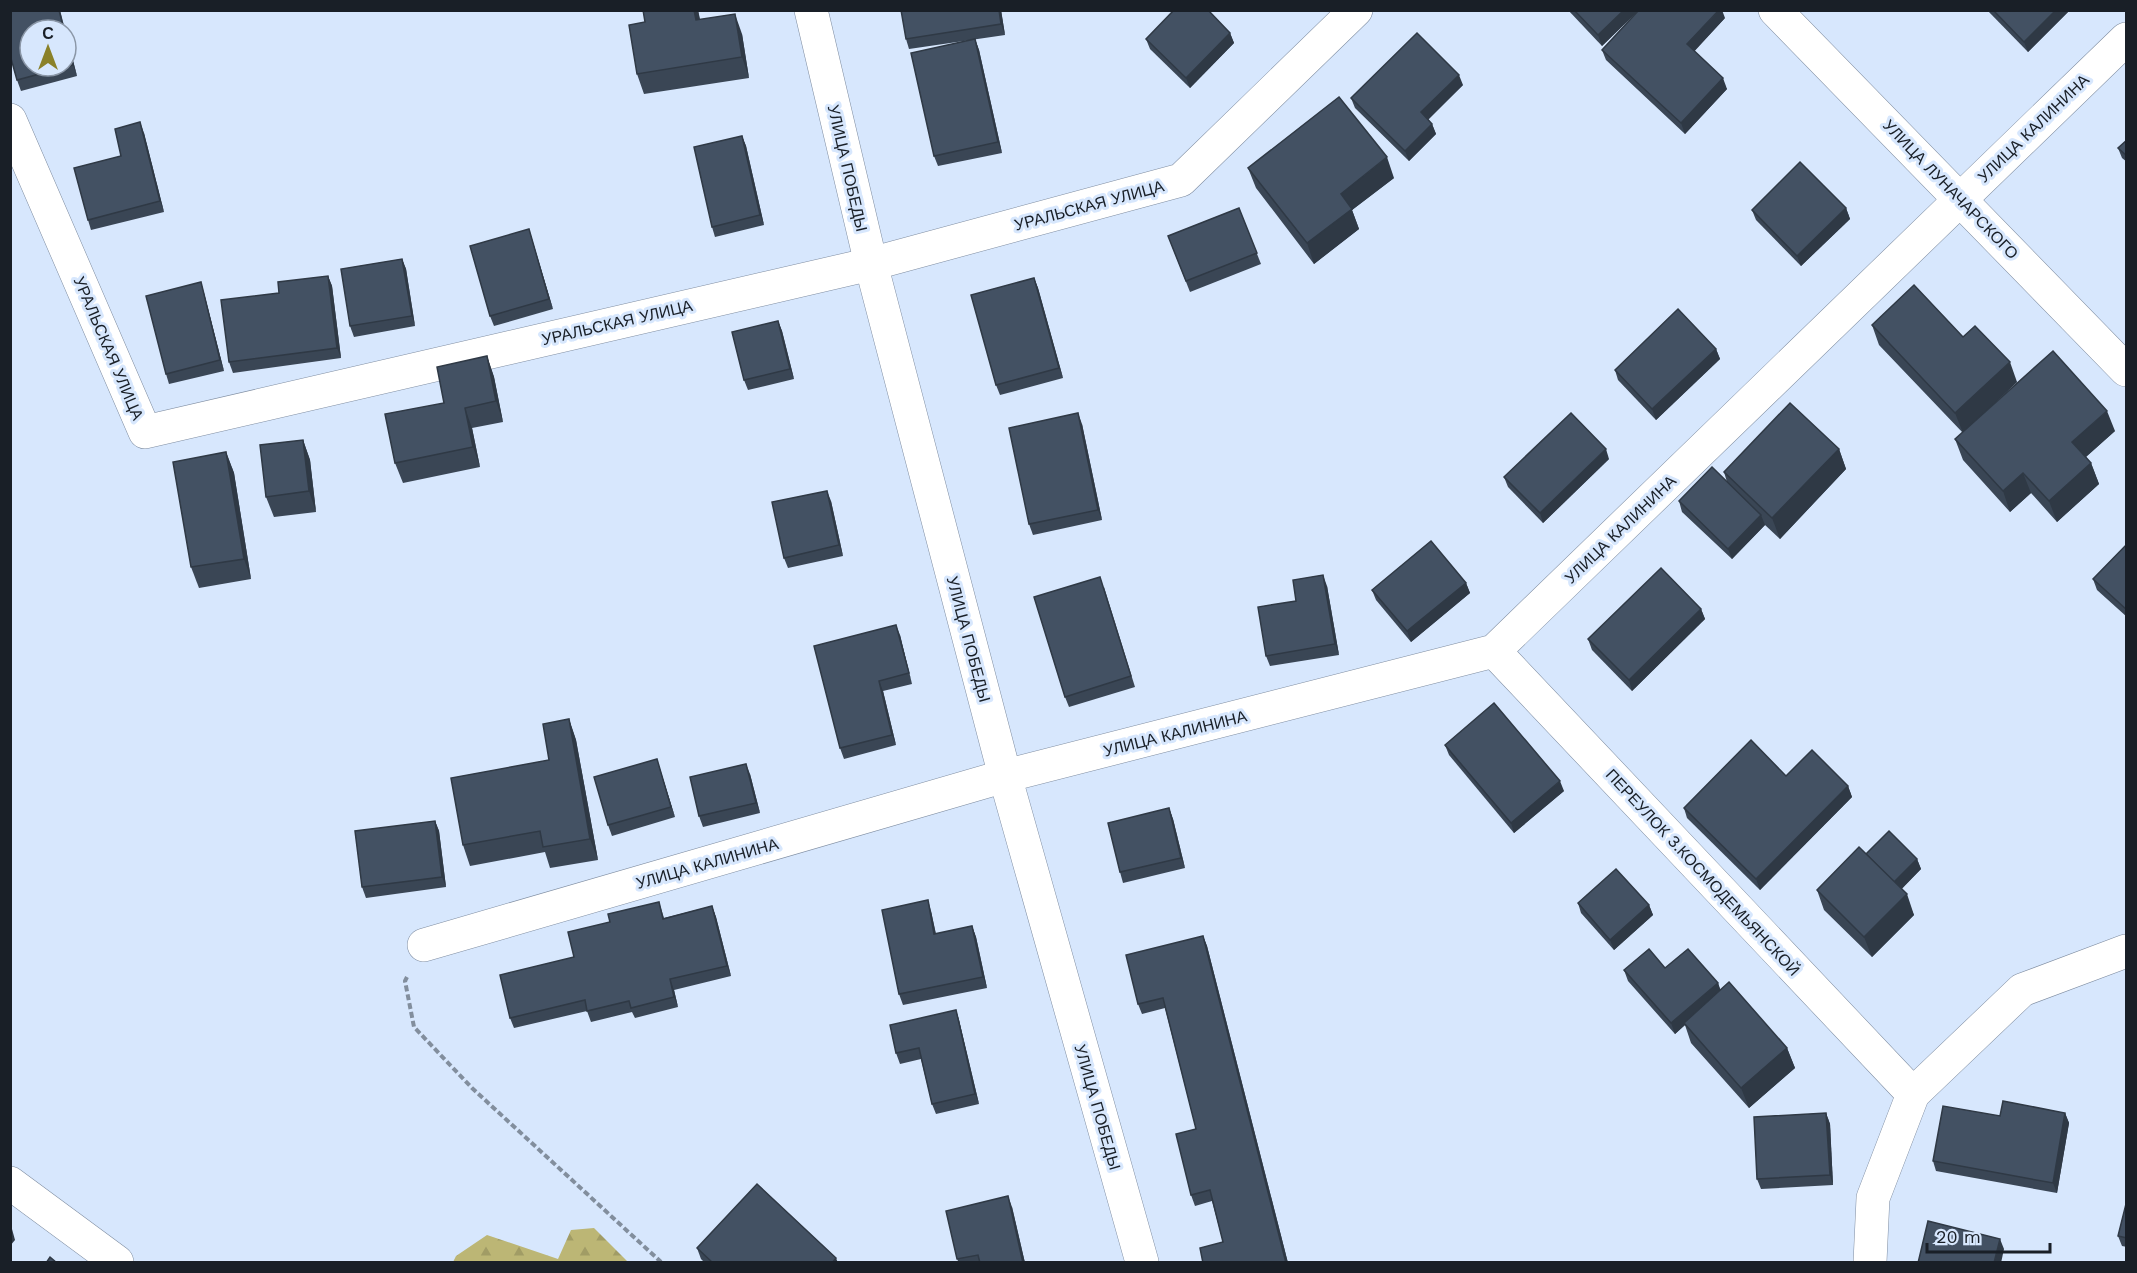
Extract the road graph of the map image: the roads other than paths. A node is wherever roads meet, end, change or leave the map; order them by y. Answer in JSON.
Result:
{"nodes":[{"id":1,"x":811,"y":10,"type":"edge"},
{"id":2,"x":1356,"y":10,"type":"edge"},
{"id":3,"x":1775,"y":10,"type":"edge"},
{"id":4,"x":2127,"y":39,"type":"edge"},
{"id":5,"x":10,"y":120,"type":"edge"},
{"id":6,"x":1961,"y":198,"type":"junction"},
{"id":7,"x":871,"y":264,"type":"junction"},
{"id":8,"x":2127,"y":370,"type":"edge"},
{"id":9,"x":1494,"y":651,"type":"junction"},
{"id":10,"x":1005,"y":776,"type":"junction"},
{"id":11,"x":424,"y":945,"type":"road end"},
{"id":12,"x":2127,"y":951,"type":"edge"},
{"id":13,"x":1913,"y":1094,"type":"junction"},
{"id":14,"x":10,"y":1183,"type":"edge"},
{"id":15,"x":117,"y":1263,"type":"edge"},
{"id":16,"x":1142,"y":1263,"type":"edge"},
{"id":17,"x":1870,"y":1263,"type":"edge"}],
"edges":[{"from":1,"to":7,"type":"street","name":"УЛИЦА ПОБЕДЫ"},
{"from":2,"to":7,"type":"street","name":"УРАЛЬСКАЯ УЛИЦА"},
{"from":3,"to":6,"type":"street","name":"УЛИЦА ЛУНАЧАРСКОГО"},
{"from":4,"to":6,"type":"street","name":"УЛИЦА КАЛИНИНА"},
{"from":5,"to":7,"type":"street","name":"УРАЛЬСКАЯ УЛИЦА"},
{"from":6,"to":8,"type":"street","name":"УЛИЦА ЛУНАЧАРСКОГО"},
{"from":6,"to":9,"type":"street","name":"УЛИЦА КАЛИНИНА"},
{"from":7,"to":10,"type":"street","name":"УЛИЦА ПОБЕДЫ"},
{"from":9,"to":10,"type":"street","name":"УЛИЦА КАЛИНИНА"},
{"from":9,"to":13,"type":"street","name":"ПЕРЕУЛОК З.КОСМОДЕМЬЯНСКОЙ"},
{"from":10,"to":11,"type":"street","name":"УЛИЦА КАЛИНИНА"},
{"from":10,"to":16,"type":"street","name":"УЛИЦА ПОБЕДЫ"},
{"from":12,"to":13,"type":"street"},
{"from":13,"to":17,"type":"street"},
{"from":14,"to":15,"type":"street"}]}
